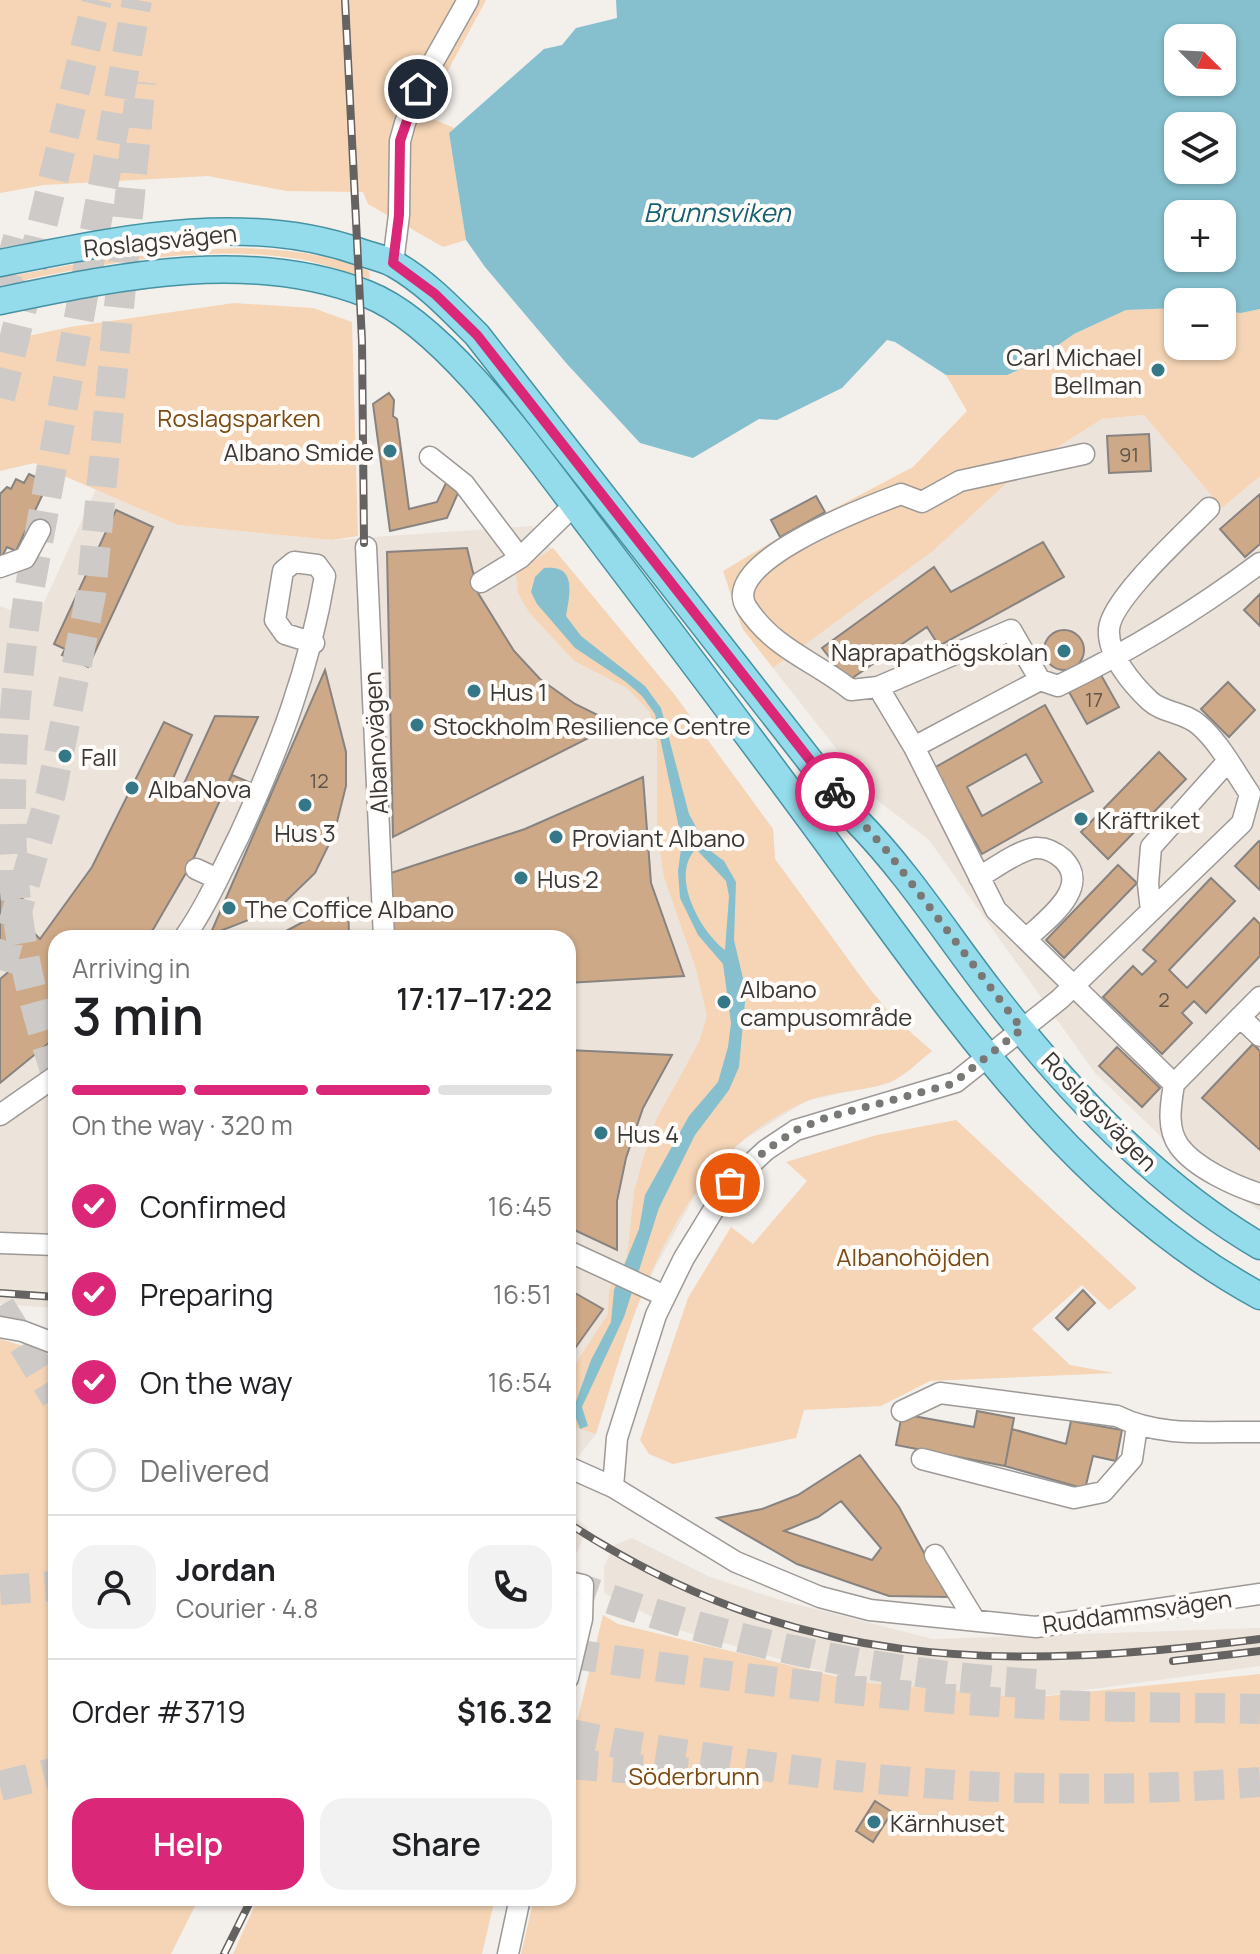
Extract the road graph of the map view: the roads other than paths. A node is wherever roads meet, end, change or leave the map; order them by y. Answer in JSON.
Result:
{"nodes":[{"id":1,"x":468,"y":0,"type":"edge"},
{"id":2,"x":0,"y":263,"type":"edge"},
{"id":3,"x":393,"y":263,"type":"junction"},
{"id":4,"x":0,"y":301,"type":"edge"},
{"id":5,"x":1084,"y":454,"type":"dead end"},
{"id":6,"x":430,"y":457,"type":"dead end"},
{"id":7,"x":574,"y":505,"type":"junction"},
{"id":8,"x":1209,"y":508,"type":"dead end"},
{"id":9,"x":40,"y":530,"type":"dead end"},
{"id":10,"x":366,"y":547,"type":"dead end"},
{"id":11,"x":520,"y":558,"type":"junction"},
{"id":12,"x":1260,"y":563,"type":"edge"},
{"id":13,"x":0,"y":567,"type":"edge"},
{"id":14,"x":481,"y":582,"type":"dead end"},
{"id":15,"x":314,"y":643,"type":"junction"},
{"id":16,"x":1115,"y":658,"type":"junction"},
{"id":17,"x":1040,"y":680,"type":"junction"},
{"id":18,"x":878,"y":687,"type":"junction"},
{"id":19,"x":914,"y":747,"type":"junction"},
{"id":20,"x":1227,"y":762,"type":"junction"},
{"id":21,"x":1254,"y":806,"type":"edge"},
{"id":22,"x":196,"y":869,"type":"dead end"},
{"id":23,"x":979,"y":877,"type":"junction"},
{"id":24,"x":218,"y":879,"type":"junction"},
{"id":25,"x":1151,"y":911,"type":"junction"},
{"id":26,"x":189,"y":930,"type":"edge"},
{"id":27,"x":384,"y":930,"type":"edge"},
{"id":28,"x":1026,"y":939,"type":"junction"},
{"id":29,"x":1074,"y":986,"type":"junction"},
{"id":30,"x":1260,"y":997,"type":"edge"},
{"id":31,"x":1240,"y":1017,"type":"junction"},
{"id":32,"x":1022,"y":1029,"type":"junction"},
{"id":33,"x":1260,"y":1036,"type":"edge"},
{"id":34,"x":986,"y":1058,"type":"junction"},
{"id":35,"x":48,"y":1082,"type":"edge"},
{"id":36,"x":1174,"y":1084,"type":"junction"},
{"id":37,"x":0,"y":1115,"type":"edge"},
{"id":38,"x":1260,"y":1194,"type":"edge"},
{"id":39,"x":0,"y":1243,"type":"edge"},
{"id":40,"x":48,"y":1245,"type":"edge"},
{"id":41,"x":1260,"y":1246,"type":"edge"},
{"id":42,"x":576,"y":1255,"type":"edge"},
{"id":43,"x":665,"y":1296,"type":"junction"},
{"id":44,"x":1260,"y":1296,"type":"edge"},
{"id":45,"x":0,"y":1327,"type":"edge"},
{"id":46,"x":48,"y":1341,"type":"edge"},
{"id":47,"x":902,"y":1411,"type":"dead end"},
{"id":48,"x":1137,"y":1426,"type":"junction"},
{"id":49,"x":1260,"y":1432,"type":"edge"},
{"id":50,"x":922,"y":1459,"type":"dead end"},
{"id":51,"x":576,"y":1471,"type":"edge"},
{"id":52,"x":613,"y":1487,"type":"junction"},
{"id":53,"x":935,"y":1555,"type":"dead end"},
{"id":54,"x":576,"y":1584,"type":"edge"},
{"id":55,"x":1260,"y":1594,"type":"edge"},
{"id":56,"x":974,"y":1619,"type":"junction"},
{"id":57,"x":576,"y":1644,"type":"edge"},
{"id":58,"x":518,"y":1906,"type":"edge"},
{"id":59,"x":508,"y":1954,"type":"edge"}],
"edges":[{"from":1,"to":3,"type":"street"},
{"from":2,"to":3,"type":"main road","name":"Roslagsvägen"},
{"from":3,"to":32,"type":"main road","name":"Roslagsvägen"},
{"from":4,"to":7,"type":"main road","name":"Roslagsvägen"},
{"from":5,"to":18,"type":"street"},
{"from":6,"to":11,"type":"street"},
{"from":7,"to":11,"type":"street"},
{"from":7,"to":34,"type":"main road","name":"Roslagsvägen"},
{"from":8,"to":16,"type":"street"},
{"from":9,"to":13,"type":"street"},
{"from":10,"to":27,"type":"street","name":"Albanovägen"},
{"from":11,"to":14,"type":"street"},
{"from":12,"to":16,"type":"street"},
{"from":15,"to":15,"type":"street"},
{"from":15,"to":24,"type":"street"},
{"from":16,"to":17,"type":"street"},
{"from":16,"to":20,"type":"street"},
{"from":17,"to":18,"type":"street"},
{"from":17,"to":19,"type":"street"},
{"from":18,"to":19,"type":"street"},
{"from":19,"to":23,"type":"street"},
{"from":20,"to":21,"type":"street"},
{"from":20,"to":25,"type":"street"},
{"from":21,"to":25,"type":"street"},
{"from":22,"to":24,"type":"street"},
{"from":23,"to":28,"type":"street"},
{"from":23,"to":28,"type":"street"},
{"from":24,"to":26,"type":"street"},
{"from":25,"to":29,"type":"street"},
{"from":28,"to":29,"type":"street"},
{"from":29,"to":32,"type":"street"},
{"from":29,"to":36,"type":"street"},
{"from":30,"to":31,"type":"street"},
{"from":31,"to":33,"type":"street"},
{"from":31,"to":36,"type":"street"},
{"from":32,"to":34,"type":"street"},
{"from":32,"to":41,"type":"main road","name":"Roslagsvägen"},
{"from":34,"to":43,"type":"street"},
{"from":34,"to":44,"type":"main road","name":"Roslagsvägen"},
{"from":35,"to":37,"type":"street"},
{"from":36,"to":38,"type":"street"},
{"from":39,"to":40,"type":"street"},
{"from":42,"to":43,"type":"street"},
{"from":43,"to":52,"type":"street"},
{"from":45,"to":46,"type":"street"},
{"from":47,"to":48,"type":"street"},
{"from":48,"to":49,"type":"street"},
{"from":48,"to":50,"type":"street"},
{"from":51,"to":52,"type":"street","name":"Ruddammsvägen"},
{"from":52,"to":56,"type":"street","name":"Ruddammsvägen"},
{"from":53,"to":56,"type":"street"},
{"from":54,"to":57,"type":"street"},
{"from":55,"to":56,"type":"street","name":"Ruddammsvägen"},
{"from":58,"to":59,"type":"street"}]}
